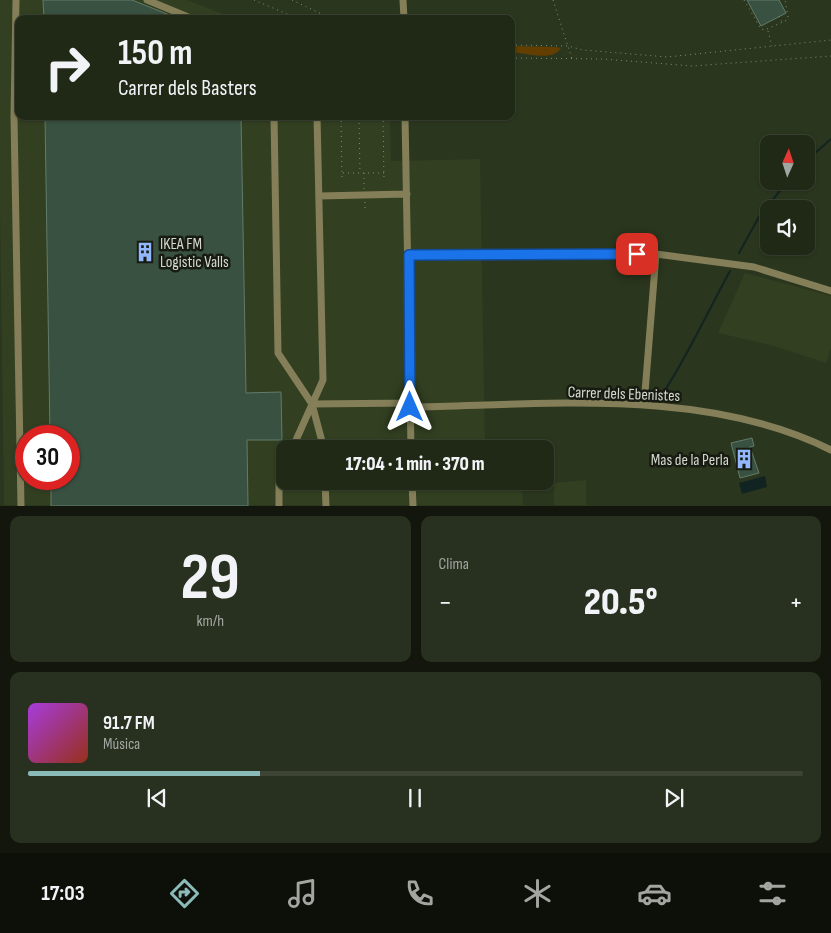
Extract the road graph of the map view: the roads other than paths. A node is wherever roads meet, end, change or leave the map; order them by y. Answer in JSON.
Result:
{"nodes":[{"id":1,"x":16,"y":0,"type":"edge"},
{"id":2,"x":147,"y":0,"type":"edge"},
{"id":3,"x":403,"y":0,"type":"edge"},
{"id":4,"x":16,"y":15,"type":"edge"},
{"id":5,"x":183,"y":15,"type":"edge"},
{"id":6,"x":404,"y":15,"type":"edge"},
{"id":7,"x":15,"y":58,"type":"edge"},
{"id":8,"x":274,"y":120,"type":"edge"},
{"id":9,"x":317,"y":120,"type":"edge"},
{"id":10,"x":405,"y":120,"type":"edge"},
{"id":11,"x":407,"y":194,"type":"junction"},
{"id":12,"x":319,"y":196,"type":"junction"},
{"id":13,"x":656,"y":254,"type":"junction"},
{"id":14,"x":409,"y":255,"type":"junction"},
{"id":15,"x":831,"y":291,"type":"edge"},
{"id":16,"x":312,"y":404,"type":"junction"},
{"id":17,"x":410,"y":405,"type":"junction"},
{"id":18,"x":644,"y":405,"type":"junction"},
{"id":19,"x":296,"y":440,"type":"edge"},
{"id":20,"x":322,"y":440,"type":"edge"},
{"id":21,"x":411,"y":440,"type":"edge"},
{"id":22,"x":831,"y":450,"type":"edge"},
{"id":23,"x":279,"y":490,"type":"edge"},
{"id":24,"x":325,"y":490,"type":"edge"},
{"id":25,"x":412,"y":490,"type":"edge"},
{"id":26,"x":21,"y":506,"type":"edge"},
{"id":27,"x":279,"y":506,"type":"edge"},
{"id":28,"x":326,"y":506,"type":"edge"},
{"id":29,"x":413,"y":506,"type":"edge"}],
"edges":[{"from":1,"to":4,"type":"street"},
{"from":2,"to":5,"type":"street"},
{"from":3,"to":6,"type":"street"},
{"from":7,"to":26,"type":"street"},
{"from":8,"to":16,"type":"street"},
{"from":9,"to":12,"type":"street"},
{"from":10,"to":11,"type":"street"},
{"from":11,"to":12,"type":"street"},
{"from":11,"to":14,"type":"street"},
{"from":12,"to":16,"type":"street"},
{"from":13,"to":14,"type":"street"},
{"from":13,"to":15,"type":"street"},
{"from":13,"to":18,"type":"street"},
{"from":14,"to":17,"type":"street"},
{"from":16,"to":17,"type":"street","name":"Carrer dels Ebenistes"},
{"from":16,"to":19,"type":"street"},
{"from":16,"to":20,"type":"street"},
{"from":17,"to":18,"type":"street","name":"Carrer dels Ebenistes"},
{"from":17,"to":21,"type":"street"},
{"from":18,"to":22,"type":"street","name":"Carrer dels Ebenistes"},
{"from":23,"to":27,"type":"street"},
{"from":24,"to":28,"type":"street"},
{"from":25,"to":29,"type":"street"}]}
